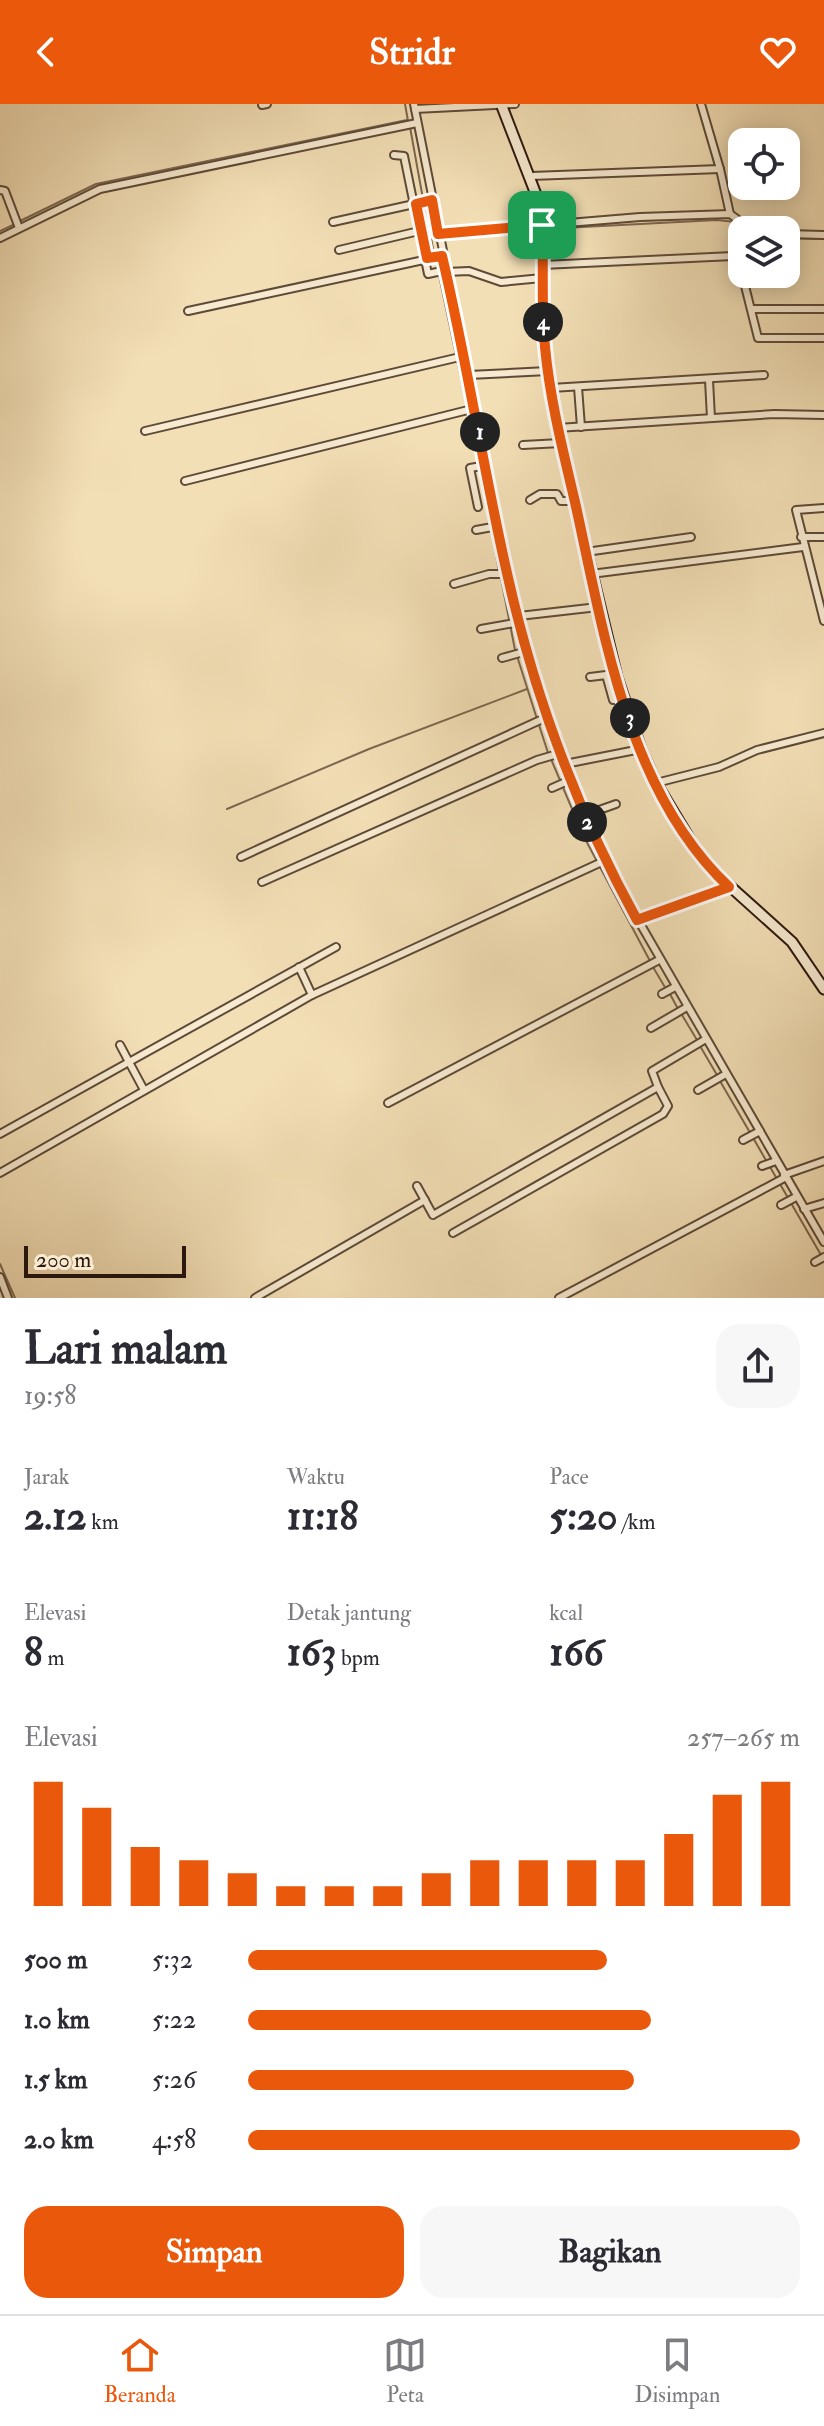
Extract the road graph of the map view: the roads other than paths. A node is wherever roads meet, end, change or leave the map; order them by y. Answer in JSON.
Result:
{"nodes":[{"id":1,"x":501,"y":104,"type":"edge"},
{"id":2,"x":515,"y":104,"type":"edge"},
{"id":3,"x":701,"y":104,"type":"edge"},
{"id":4,"x":415,"y":107,"type":"edge"},
{"id":5,"x":415,"y":123,"type":"junction"},
{"id":6,"x":394,"y":155,"type":"dead end"},
{"id":7,"x":421,"y":158,"type":"junction"},
{"id":8,"x":406,"y":160,"type":"junction"},
{"id":9,"x":720,"y":169,"type":"junction"},
{"id":10,"x":531,"y":176,"type":"junction"},
{"id":11,"x":0,"y":190,"type":"edge"},
{"id":12,"x":432,"y":200,"type":"junction"},
{"id":13,"x":418,"y":204,"type":"junction"},
{"id":14,"x":730,"y":214,"type":"junction"},
{"id":15,"x":733,"y":216,"type":"edge"},
{"id":16,"x":333,"y":222,"type":"dead end"},
{"id":17,"x":17,"y":225,"type":"junction"},
{"id":18,"x":542,"y":228,"type":"junction"},
{"id":19,"x":422,"y":230,"type":"junction"},
{"id":20,"x":438,"y":233,"type":"junction"},
{"id":21,"x":800,"y":234,"type":"edge"},
{"id":22,"x":824,"y":235,"type":"edge"},
{"id":23,"x":0,"y":238,"type":"edge"},
{"id":24,"x":339,"y":250,"type":"dead end"},
{"id":25,"x":442,"y":256,"type":"junction"},
{"id":26,"x":728,"y":256,"type":"edge"},
{"id":27,"x":427,"y":258,"type":"junction"},
{"id":28,"x":542,"y":265,"type":"junction"},
{"id":29,"x":445,"y":271,"type":"junction"},
{"id":30,"x":542,"y":278,"type":"junction"},
{"id":31,"x":746,"y":288,"type":"edge"},
{"id":32,"x":752,"y":309,"type":"junction"},
{"id":33,"x":824,"y":309,"type":"edge"},
{"id":34,"x":188,"y":311,"type":"dead end"},
{"id":35,"x":824,"y":338,"type":"edge"},
{"id":36,"x":462,"y":356,"type":"junction"},
{"id":37,"x":548,"y":371,"type":"junction"},
{"id":38,"x":469,"y":375,"type":"junction"},
{"id":39,"x":764,"y":375,"type":"dead end"},
{"id":40,"x":709,"y":380,"type":"junction"},
{"id":41,"x":578,"y":387,"type":"junction"},
{"id":42,"x":551,"y":388,"type":"junction"},
{"id":43,"x":474,"y":409,"type":"junction"},
{"id":44,"x":824,"y":415,"type":"edge"},
{"id":45,"x":711,"y":418,"type":"junction"},
{"id":46,"x":581,"y":427,"type":"junction"},
{"id":47,"x":557,"y":428,"type":"junction"},
{"id":48,"x":145,"y":431,"type":"dead end"},
{"id":49,"x":561,"y":443,"type":"junction"},
{"id":50,"x":523,"y":445,"type":"dead end"},
{"id":51,"x":485,"y":465,"type":"junction"},
{"id":52,"x":185,"y":481,"type":"dead end"},
{"id":53,"x":530,"y":500,"type":"dead end"},
{"id":54,"x":575,"y":501,"type":"junction"},
{"id":55,"x":478,"y":507,"type":"dead end"},
{"id":56,"x":824,"y":508,"type":"edge"},
{"id":57,"x":496,"y":527,"type":"junction"},
{"id":58,"x":480,"y":529,"type":"dead end"},
{"id":59,"x":691,"y":537,"type":"dead end"},
{"id":60,"x":801,"y":537,"type":"junction"},
{"id":61,"x":824,"y":537,"type":"edge"},
{"id":62,"x":803,"y":547,"type":"junction"},
{"id":63,"x":586,"y":552,"type":"junction"},
{"id":64,"x":591,"y":574,"type":"junction"},
{"id":65,"x":505,"y":575,"type":"junction"},
{"id":66,"x":824,"y":583,"type":"edge"},
{"id":67,"x":454,"y":584,"type":"dead end"},
{"id":68,"x":813,"y":584,"type":"junction"},
{"id":69,"x":822,"y":605,"type":"edge"},
{"id":70,"x":598,"y":607,"type":"junction"},
{"id":71,"x":518,"y":620,"type":"junction"},
{"id":72,"x":824,"y":621,"type":"edge"},
{"id":73,"x":481,"y":629,"type":"dead end"},
{"id":74,"x":526,"y":652,"type":"junction"},
{"id":75,"x":502,"y":658,"type":"dead end"},
{"id":76,"x":590,"y":677,"type":"dead end"},
{"id":77,"x":624,"y":700,"type":"junction"},
{"id":78,"x":546,"y":718,"type":"junction"},
{"id":79,"x":824,"y":733,"type":"edge"},
{"id":80,"x":641,"y":749,"type":"junction"},
{"id":81,"x":560,"y":753,"type":"junction"},
{"id":82,"x":565,"y":764,"type":"junction"},
{"id":83,"x":570,"y":780,"type":"junction"},
{"id":84,"x":656,"y":783,"type":"junction"},
{"id":85,"x":552,"y":788,"type":"dead end"},
{"id":86,"x":616,"y":804,"type":"dead end"},
{"id":87,"x":585,"y":815,"type":"junction"},
{"id":88,"x":241,"y":857,"type":"dead end"},
{"id":89,"x":603,"y":861,"type":"junction"},
{"id":90,"x":262,"y":882,"type":"dead end"},
{"id":91,"x":729,"y":887,"type":"junction"},
{"id":92,"x":637,"y":920,"type":"junction"},
{"id":93,"x":336,"y":947,"type":"dead end"},
{"id":94,"x":659,"y":960,"type":"junction"},
{"id":95,"x":299,"y":967,"type":"junction"},
{"id":96,"x":673,"y":988,"type":"junction"},
{"id":97,"x":824,"y":989,"type":"edge"},
{"id":98,"x":662,"y":994,"type":"dead end"},
{"id":99,"x":312,"y":995,"type":"junction"},
{"id":100,"x":686,"y":1008,"type":"junction"},
{"id":101,"x":651,"y":1028,"type":"dead end"},
{"id":102,"x":704,"y":1040,"type":"junction"},
{"id":103,"x":120,"y":1045,"type":"dead end"},
{"id":104,"x":129,"y":1062,"type":"junction"},
{"id":105,"x":725,"y":1075,"type":"junction"},
{"id":106,"x":658,"y":1087,"type":"junction"},
{"id":107,"x":144,"y":1090,"type":"junction"},
{"id":108,"x":698,"y":1090,"type":"dead end"},
{"id":109,"x":388,"y":1103,"type":"dead end"},
{"id":110,"x":759,"y":1132,"type":"junction"},
{"id":111,"x":0,"y":1134,"type":"edge"},
{"id":112,"x":744,"y":1139,"type":"dead end"},
{"id":113,"x":776,"y":1161,"type":"junction"},
{"id":114,"x":824,"y":1161,"type":"edge"},
{"id":115,"x":764,"y":1165,"type":"dead end"},
{"id":116,"x":0,"y":1173,"type":"edge"},
{"id":117,"x":784,"y":1177,"type":"junction"},
{"id":118,"x":417,"y":1186,"type":"dead end"},
{"id":119,"x":795,"y":1198,"type":"junction"},
{"id":120,"x":425,"y":1200,"type":"junction"},
{"id":121,"x":824,"y":1203,"type":"edge"},
{"id":122,"x":783,"y":1204,"type":"dead end"},
{"id":123,"x":804,"y":1209,"type":"junction"},
{"id":124,"x":453,"y":1233,"type":"dead end"},
{"id":125,"x":824,"y":1242,"type":"edge"},
{"id":126,"x":0,"y":1277,"type":"edge"},
{"id":127,"x":8,"y":1298,"type":"edge"},
{"id":128,"x":255,"y":1298,"type":"edge"},
{"id":129,"x":559,"y":1298,"type":"edge"}],
"edges":[{"from":1,"to":2,"type":"street"},
{"from":1,"to":4,"type":"street"},
{"from":1,"to":10,"type":"street"},
{"from":3,"to":9,"type":"street"},
{"from":4,"to":5,"type":"street"},
{"from":5,"to":7,"type":"street"},
{"from":5,"to":17,"type":"street"},
{"from":6,"to":8,"type":"street"},
{"from":7,"to":8,"type":"street"},
{"from":7,"to":12,"type":"street"},
{"from":8,"to":13,"type":"street"},
{"from":9,"to":10,"type":"street"},
{"from":9,"to":14,"type":"street"},
{"from":10,"to":18,"type":"street"},
{"from":11,"to":17,"type":"street"},
{"from":12,"to":13,"type":"street"},
{"from":12,"to":20,"type":"street"},
{"from":13,"to":16,"type":"street"},
{"from":13,"to":19,"type":"street"},
{"from":14,"to":15,"type":"street"},
{"from":14,"to":18,"type":"street"},
{"from":17,"to":23,"type":"street"},
{"from":18,"to":20,"type":"street"},
{"from":18,"to":28,"type":"street"},
{"from":19,"to":20,"type":"street"},
{"from":19,"to":24,"type":"street"},
{"from":19,"to":27,"type":"street"},
{"from":20,"to":25,"type":"street"},
{"from":21,"to":22,"type":"street"},
{"from":25,"to":27,"type":"street"},
{"from":25,"to":29,"type":"street"},
{"from":26,"to":28,"type":"street"},
{"from":27,"to":29,"type":"street"},
{"from":27,"to":34,"type":"street"},
{"from":28,"to":30,"type":"street"},
{"from":29,"to":30,"type":"street"},
{"from":29,"to":36,"type":"street"},
{"from":30,"to":37,"type":"street"},
{"from":31,"to":32,"type":"street"},
{"from":32,"to":33,"type":"street"},
{"from":32,"to":35,"type":"street"},
{"from":36,"to":38,"type":"street"},
{"from":36,"to":48,"type":"street"},
{"from":37,"to":38,"type":"street"},
{"from":37,"to":42,"type":"street"},
{"from":38,"to":43,"type":"street"},
{"from":39,"to":40,"type":"street"},
{"from":40,"to":41,"type":"street"},
{"from":40,"to":45,"type":"street"},
{"from":41,"to":42,"type":"street"},
{"from":41,"to":46,"type":"street"},
{"from":42,"to":47,"type":"street"},
{"from":43,"to":51,"type":"street"},
{"from":43,"to":52,"type":"street"},
{"from":44,"to":45,"type":"street"},
{"from":45,"to":46,"type":"street"},
{"from":46,"to":47,"type":"street"},
{"from":47,"to":49,"type":"street"},
{"from":49,"to":50,"type":"street"},
{"from":49,"to":54,"type":"street"},
{"from":51,"to":55,"type":"street"},
{"from":51,"to":57,"type":"street"},
{"from":53,"to":54,"type":"street"},
{"from":54,"to":63,"type":"street"},
{"from":56,"to":60,"type":"street"},
{"from":57,"to":58,"type":"street"},
{"from":57,"to":65,"type":"street"},
{"from":59,"to":63,"type":"street"},
{"from":60,"to":61,"type":"street"},
{"from":60,"to":62,"type":"street"},
{"from":62,"to":64,"type":"street"},
{"from":62,"to":68,"type":"street"},
{"from":63,"to":64,"type":"street"},
{"from":64,"to":70,"type":"street"},
{"from":65,"to":67,"type":"street"},
{"from":65,"to":71,"type":"street"},
{"from":66,"to":68,"type":"street"},
{"from":68,"to":69,"type":"street"},
{"from":69,"to":72,"type":"street"},
{"from":70,"to":71,"type":"street"},
{"from":70,"to":77,"type":"street"},
{"from":71,"to":73,"type":"street"},
{"from":71,"to":74,"type":"street"},
{"from":74,"to":75,"type":"street"},
{"from":74,"to":78,"type":"street"},
{"from":76,"to":77,"type":"street"},
{"from":77,"to":80,"type":"street"},
{"from":78,"to":81,"type":"street"},
{"from":78,"to":88,"type":"street"},
{"from":79,"to":84,"type":"street"},
{"from":80,"to":82,"type":"street"},
{"from":80,"to":84,"type":"street"},
{"from":81,"to":82,"type":"street"},
{"from":81,"to":90,"type":"street"},
{"from":82,"to":83,"type":"street"},
{"from":83,"to":85,"type":"street"},
{"from":83,"to":87,"type":"street"},
{"from":84,"to":91,"type":"street"},
{"from":86,"to":87,"type":"street"},
{"from":87,"to":89,"type":"street"},
{"from":89,"to":92,"type":"street"},
{"from":89,"to":99,"type":"street"},
{"from":91,"to":92,"type":"street"},
{"from":91,"to":97,"type":"street"},
{"from":92,"to":94,"type":"street"},
{"from":93,"to":95,"type":"street"},
{"from":94,"to":96,"type":"street"},
{"from":94,"to":109,"type":"street"},
{"from":95,"to":99,"type":"street"},
{"from":95,"to":104,"type":"street"},
{"from":96,"to":98,"type":"street"},
{"from":96,"to":100,"type":"street"},
{"from":99,"to":107,"type":"street"},
{"from":100,"to":101,"type":"street"},
{"from":100,"to":102,"type":"street"},
{"from":102,"to":105,"type":"street"},
{"from":102,"to":106,"type":"street"},
{"from":103,"to":104,"type":"street"},
{"from":104,"to":107,"type":"street"},
{"from":104,"to":111,"type":"street"},
{"from":105,"to":108,"type":"street"},
{"from":105,"to":110,"type":"street"},
{"from":106,"to":120,"type":"street"},
{"from":106,"to":124,"type":"street"},
{"from":107,"to":116,"type":"street"},
{"from":110,"to":112,"type":"street"},
{"from":110,"to":113,"type":"street"},
{"from":113,"to":115,"type":"street"},
{"from":113,"to":117,"type":"street"},
{"from":114,"to":117,"type":"street"},
{"from":117,"to":119,"type":"street"},
{"from":117,"to":129,"type":"street"},
{"from":118,"to":120,"type":"street"},
{"from":119,"to":122,"type":"street"},
{"from":119,"to":123,"type":"street"},
{"from":120,"to":128,"type":"street"},
{"from":121,"to":123,"type":"street"},
{"from":123,"to":125,"type":"street"},
{"from":126,"to":127,"type":"street"}]}
